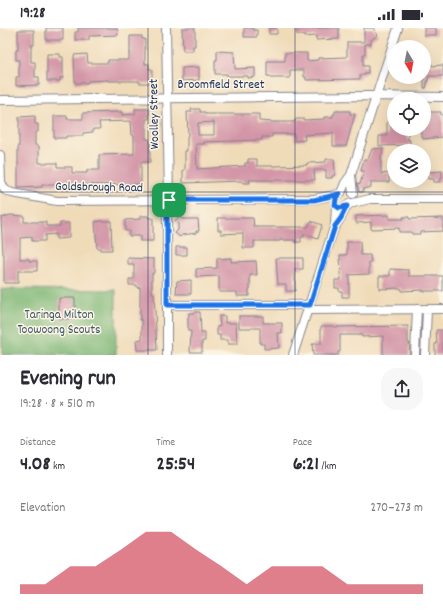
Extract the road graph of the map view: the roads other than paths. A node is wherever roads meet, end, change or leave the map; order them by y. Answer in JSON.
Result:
{"nodes":[{"id":1,"x":166,"y":28,"type":"edge"},
{"id":2,"x":398,"y":28,"type":"edge"},
{"id":3,"x":376,"y":96,"type":"junction"},
{"id":4,"x":443,"y":97,"type":"edge"},
{"id":5,"x":167,"y":98,"type":"junction"},
{"id":6,"x":0,"y":100,"type":"edge"},
{"id":7,"x":0,"y":155,"type":"edge"},
{"id":8,"x":352,"y":175,"type":"junction"},
{"id":9,"x":340,"y":194,"type":"junction"},
{"id":10,"x":353,"y":194,"type":"junction"},
{"id":11,"x":370,"y":199,"type":"junction"},
{"id":12,"x":443,"y":199,"type":"edge"},
{"id":13,"x":168,"y":200,"type":"junction"},
{"id":14,"x":314,"y":200,"type":"junction"},
{"id":15,"x":348,"y":205,"type":"junction"},
{"id":16,"x":336,"y":206,"type":"junction"},
{"id":17,"x":335,"y":226,"type":"junction"},
{"id":18,"x":167,"y":305,"type":"junction"},
{"id":19,"x":309,"y":307,"type":"junction"},
{"id":20,"x":417,"y":309,"type":"junction"},
{"id":21,"x":443,"y":309,"type":"edge"},
{"id":22,"x":427,"y":310,"type":"junction"},
{"id":23,"x":167,"y":355,"type":"edge"},
{"id":24,"x":293,"y":355,"type":"edge"},
{"id":25,"x":415,"y":355,"type":"edge"},
{"id":26,"x":425,"y":355,"type":"edge"}],
"edges":[{"from":1,"to":5,"type":"street","name":"Woolley Street"},
{"from":2,"to":3,"type":"street"},
{"from":3,"to":4,"type":"street","name":"Broomfield Street"},
{"from":3,"to":5,"type":"street","name":"Broomfield Street"},
{"from":3,"to":8,"type":"street"},
{"from":5,"to":6,"type":"street","name":"Broomfield Street"},
{"from":5,"to":13,"type":"street","name":"Woolley Street"},
{"from":7,"to":13,"type":"street","name":"Goldsbrough Road"},
{"from":8,"to":9,"type":"street"},
{"from":8,"to":10,"type":"street"},
{"from":9,"to":10,"type":"street"},
{"from":9,"to":14,"type":"street","name":"Goldsbrough Road"},
{"from":9,"to":16,"type":"street"},
{"from":10,"to":11,"type":"street"},
{"from":10,"to":15,"type":"street"},
{"from":11,"to":12,"type":"street"},
{"from":11,"to":15,"type":"street"},
{"from":13,"to":14,"type":"street","name":"Goldsbrough Road"},
{"from":13,"to":18,"type":"street","name":"Woolley Street"},
{"from":14,"to":16,"type":"street","name":"Goldsbrough Road"},
{"from":15,"to":16,"type":"street"},
{"from":15,"to":17,"type":"street"},
{"from":16,"to":17,"type":"street"},
{"from":17,"to":19,"type":"street"},
{"from":18,"to":19,"type":"street"},
{"from":18,"to":23,"type":"street","name":"Woolley Street"},
{"from":19,"to":20,"type":"street"},
{"from":19,"to":24,"type":"street"},
{"from":20,"to":22,"type":"street"},
{"from":20,"to":25,"type":"street"},
{"from":21,"to":22,"type":"street"},
{"from":22,"to":26,"type":"street"}]}
